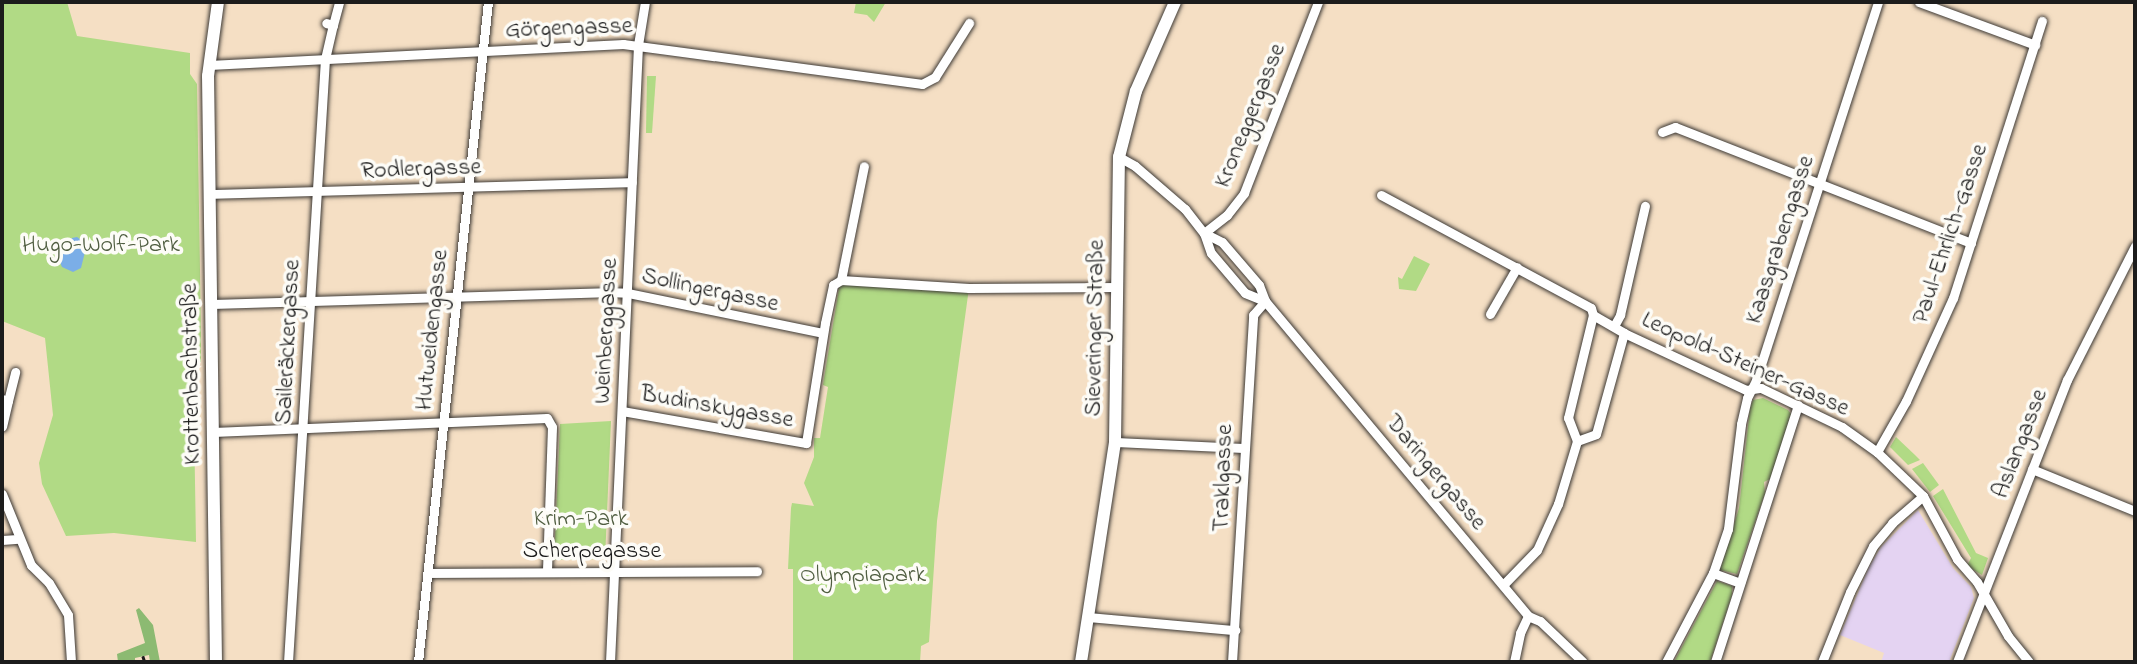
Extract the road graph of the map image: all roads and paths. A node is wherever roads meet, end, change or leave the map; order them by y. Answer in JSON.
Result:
{"nodes":[{"id":1,"x":218,"y":2,"type":"edge"},
{"id":2,"x":339,"y":2,"type":"edge"},
{"id":3,"x":488,"y":2,"type":"edge"},
{"id":4,"x":645,"y":2,"type":"edge"},
{"id":5,"x":1175,"y":2,"type":"edge"},
{"id":6,"x":1318,"y":2,"type":"edge"},
{"id":7,"x":1878,"y":2,"type":"edge"},
{"id":8,"x":1919,"y":2,"type":"edge"},
{"id":9,"x":2042,"y":21,"type":"dead end"},
{"id":10,"x":969,"y":23,"type":"dead end"},
{"id":11,"x":638,"y":45,"type":"junction"},
{"id":12,"x":2035,"y":45,"type":"junction"},
{"id":13,"x":484,"y":50,"type":"junction"},
{"id":14,"x":325,"y":59,"type":"junction"},
{"id":15,"x":209,"y":65,"type":"junction"},
{"id":16,"x":1662,"y":132,"type":"dead end"},
{"id":17,"x":1119,"y":157,"type":"junction"},
{"id":18,"x":864,"y":166,"type":"dead end"},
{"id":19,"x":1820,"y":182,"type":"junction"},
{"id":20,"x":632,"y":183,"type":"junction"},
{"id":21,"x":466,"y":188,"type":"junction"},
{"id":22,"x":317,"y":192,"type":"junction"},
{"id":23,"x":210,"y":194,"type":"junction"},
{"id":24,"x":1381,"y":195,"type":"dead end"},
{"id":25,"x":1645,"y":206,"type":"dead end"},
{"id":26,"x":1205,"y":233,"type":"junction"},
{"id":27,"x":1971,"y":243,"type":"junction"},
{"id":28,"x":2135,"y":246,"type":"edge"},
{"id":29,"x":1517,"y":267,"type":"junction"},
{"id":30,"x":841,"y":280,"type":"junction"},
{"id":31,"x":1118,"y":287,"type":"junction"},
{"id":32,"x":628,"y":293,"type":"junction"},
{"id":33,"x":455,"y":296,"type":"junction"},
{"id":34,"x":1265,"y":301,"type":"junction"},
{"id":35,"x":311,"y":302,"type":"junction"},
{"id":36,"x":212,"y":304,"type":"junction"},
{"id":37,"x":1490,"y":314,"type":"dead end"},
{"id":38,"x":1593,"y":315,"type":"junction"},
{"id":39,"x":1614,"y":326,"type":"junction"},
{"id":40,"x":823,"y":333,"type":"junction"},
{"id":41,"x":1623,"y":333,"type":"junction"},
{"id":42,"x":15,"y":372,"type":"dead end"},
{"id":43,"x":1753,"y":389,"type":"junction"},
{"id":44,"x":5,"y":400,"type":"edge"},
{"id":45,"x":1798,"y":405,"type":"junction"},
{"id":46,"x":622,"y":411,"type":"junction"},
{"id":47,"x":443,"y":421,"type":"junction"},
{"id":48,"x":2,"y":426,"type":"edge"},
{"id":49,"x":304,"y":428,"type":"junction"},
{"id":50,"x":213,"y":432,"type":"junction"},
{"id":51,"x":1577,"y":441,"type":"junction"},
{"id":52,"x":1115,"y":442,"type":"junction"},
{"id":53,"x":1244,"y":448,"type":"junction"},
{"id":54,"x":1878,"y":452,"type":"junction"},
{"id":55,"x":2032,"y":469,"type":"junction"},
{"id":56,"x":2,"y":494,"type":"edge"},
{"id":57,"x":1923,"y":496,"type":"junction"},
{"id":58,"x":2135,"y":512,"type":"edge"},
{"id":59,"x":18,"y":539,"type":"junction"},
{"id":60,"x":2,"y":540,"type":"edge"},
{"id":61,"x":547,"y":571,"type":"junction"},
{"id":62,"x":615,"y":571,"type":"junction"},
{"id":63,"x":758,"y":571,"type":"dead end"},
{"id":64,"x":428,"y":573,"type":"junction"},
{"id":65,"x":1713,"y":573,"type":"junction"},
{"id":66,"x":1740,"y":583,"type":"junction"},
{"id":67,"x":1504,"y":584,"type":"junction"},
{"id":68,"x":1984,"y":594,"type":"junction"},
{"id":69,"x":1528,"y":616,"type":"junction"},
{"id":70,"x":1087,"y":617,"type":"junction"},
{"id":71,"x":1235,"y":630,"type":"junction"},
{"id":72,"x":71,"y":662,"type":"edge"},
{"id":73,"x":216,"y":662,"type":"edge"},
{"id":74,"x":288,"y":662,"type":"edge"},
{"id":75,"x":418,"y":662,"type":"edge"},
{"id":76,"x":610,"y":662,"type":"edge"},
{"id":77,"x":1081,"y":662,"type":"edge"},
{"id":78,"x":1233,"y":662,"type":"edge"},
{"id":79,"x":1514,"y":662,"type":"edge"},
{"id":80,"x":1583,"y":662,"type":"edge"},
{"id":81,"x":1666,"y":662,"type":"edge"},
{"id":82,"x":1715,"y":662,"type":"edge"},
{"id":83,"x":1822,"y":662,"type":"edge"},
{"id":84,"x":1957,"y":662,"type":"edge"},
{"id":85,"x":2029,"y":662,"type":"edge"}],
"edges":[{"from":1,"to":15,"type":"main road","name":"Krottenbachstraße"},
{"from":2,"to":14,"type":"street","name":"Saileräckergasse"},
{"from":3,"to":13,"type":"street","name":"Hutweidengasse"},
{"from":4,"to":11,"type":"street","name":"Weinberggasse"},
{"from":5,"to":17,"type":"main road","name":"Sieveringer Straße"},
{"from":6,"to":26,"type":"street","name":"Kroneggergasse"},
{"from":7,"to":19,"type":"street","name":"Kaasgrabengasse"},
{"from":8,"to":12,"type":"street"},
{"from":9,"to":12,"type":"street","name":"Paul-Ehrlich-Gasse"},
{"from":10,"to":11,"type":"street","name":"Görgengasse"},
{"from":11,"to":13,"type":"street","name":"Görgengasse"},
{"from":11,"to":20,"type":"street","name":"Weinberggasse"},
{"from":12,"to":27,"type":"street","name":"Paul-Ehrlich-Gasse"},
{"from":13,"to":14,"type":"street","name":"Görgengasse"},
{"from":13,"to":21,"type":"street","name":"Hutweidengasse"},
{"from":14,"to":15,"type":"street","name":"Görgengasse"},
{"from":14,"to":22,"type":"street","name":"Saileräckergasse"},
{"from":15,"to":23,"type":"main road","name":"Krottenbachstraße"},
{"from":16,"to":19,"type":"street"},
{"from":17,"to":26,"type":"street","name":"Daringergasse"},
{"from":17,"to":31,"type":"main road","name":"Sieveringer Straße"},
{"from":18,"to":30,"type":"street"},
{"from":19,"to":27,"type":"street"},
{"from":19,"to":43,"type":"street","name":"Kaasgrabengasse"},
{"from":20,"to":21,"type":"street","name":"Rodlergasse"},
{"from":20,"to":32,"type":"street","name":"Weinberggasse"},
{"from":21,"to":22,"type":"street","name":"Rodlergasse"},
{"from":21,"to":33,"type":"street","name":"Hutweidengasse"},
{"from":22,"to":23,"type":"street","name":"Rodlergasse"},
{"from":22,"to":35,"type":"street","name":"Saileräckergasse"},
{"from":23,"to":36,"type":"main road","name":"Krottenbachstraße"},
{"from":24,"to":29,"type":"street","name":"Leopold-Steiner-Gasse"},
{"from":25,"to":39,"type":"street"},
{"from":26,"to":34,"type":"street","name":"Daringergasse"},
{"from":26,"to":34,"type":"street","name":"Daringergasse"},
{"from":27,"to":54,"type":"street","name":"Paul-Ehrlich-Gasse"},
{"from":28,"to":55,"type":"street","name":"Aslangasse"},
{"from":29,"to":37,"type":"street"},
{"from":29,"to":38,"type":"street","name":"Leopold-Steiner-Gasse"},
{"from":30,"to":31,"type":"street"},
{"from":30,"to":40,"type":"street"},
{"from":31,"to":52,"type":"main road","name":"Sieveringer Straße"},
{"from":32,"to":33,"type":"street","name":"Sollingergasse"},
{"from":32,"to":40,"type":"street","name":"Sollingergasse"},
{"from":32,"to":46,"type":"street","name":"Weinberggasse"},
{"from":33,"to":35,"type":"street","name":"Sollingergasse"},
{"from":33,"to":47,"type":"street","name":"Hutweidengasse"},
{"from":34,"to":53,"type":"street","name":"Traklgasse"},
{"from":34,"to":67,"type":"street","name":"Daringergasse"},
{"from":35,"to":36,"type":"street","name":"Sollingergasse"},
{"from":35,"to":49,"type":"street","name":"Saileräckergasse"},
{"from":36,"to":50,"type":"main road","name":"Krottenbachstraße"},
{"from":38,"to":39,"type":"street","name":"Leopold-Steiner-Gasse"},
{"from":38,"to":51,"type":"street"},
{"from":39,"to":41,"type":"street","name":"Leopold-Steiner-Gasse"},
{"from":40,"to":46,"type":"street","name":"Budinskygasse"},
{"from":41,"to":43,"type":"street","name":"Leopold-Steiner-Gasse"},
{"from":41,"to":51,"type":"street"},
{"from":42,"to":44,"type":"street"},
{"from":43,"to":45,"type":"street","name":"Leopold-Steiner-Gasse"},
{"from":43,"to":65,"type":"street","name":"Kaasgrabengasse"},
{"from":44,"to":48,"type":"street"},
{"from":45,"to":54,"type":"street","name":"Leopold-Steiner-Gasse"},
{"from":45,"to":66,"type":"street"},
{"from":46,"to":62,"type":"street","name":"Weinberggasse"},
{"from":47,"to":49,"type":"street"},
{"from":47,"to":61,"type":"street"},
{"from":47,"to":64,"type":"street","name":"Hutweidengasse"},
{"from":49,"to":50,"type":"street"},
{"from":49,"to":74,"type":"street","name":"Saileräckergasse"},
{"from":50,"to":73,"type":"main road","name":"Krottenbachstraße"},
{"from":51,"to":67,"type":"street"},
{"from":52,"to":53,"type":"street"},
{"from":52,"to":70,"type":"main road","name":"Sieveringer Straße"},
{"from":53,"to":71,"type":"street","name":"Traklgasse"},
{"from":54,"to":57,"type":"street","name":"Leopold-Steiner-Gasse"},
{"from":55,"to":58,"type":"street"},
{"from":55,"to":68,"type":"street","name":"Aslangasse"},
{"from":56,"to":59,"type":"street"},
{"from":57,"to":68,"type":"street","name":"Leopold-Steiner-Gasse"},
{"from":57,"to":83,"type":"street"},
{"from":59,"to":60,"type":"street"},
{"from":59,"to":72,"type":"street"},
{"from":61,"to":62,"type":"street","name":"Scherpegasse"},
{"from":61,"to":64,"type":"street","name":"Scherpegasse"},
{"from":62,"to":63,"type":"street","name":"Scherpegasse"},
{"from":62,"to":76,"type":"street","name":"Weinberggasse"},
{"from":64,"to":75,"type":"street","name":"Hutweidengasse"},
{"from":65,"to":66,"type":"street"},
{"from":65,"to":81,"type":"street","name":"Kaasgrabengasse"},
{"from":66,"to":82,"type":"street"},
{"from":67,"to":69,"type":"street","name":"Daringergasse"},
{"from":68,"to":84,"type":"street","name":"Aslangasse"},
{"from":68,"to":85,"type":"street","name":"Leopold-Steiner-Gasse"},
{"from":69,"to":79,"type":"street"},
{"from":69,"to":80,"type":"street","name":"Daringergasse"},
{"from":70,"to":71,"type":"street"},
{"from":70,"to":77,"type":"main road","name":"Sieveringer Straße"},
{"from":71,"to":78,"type":"street","name":"Traklgasse"}]}
